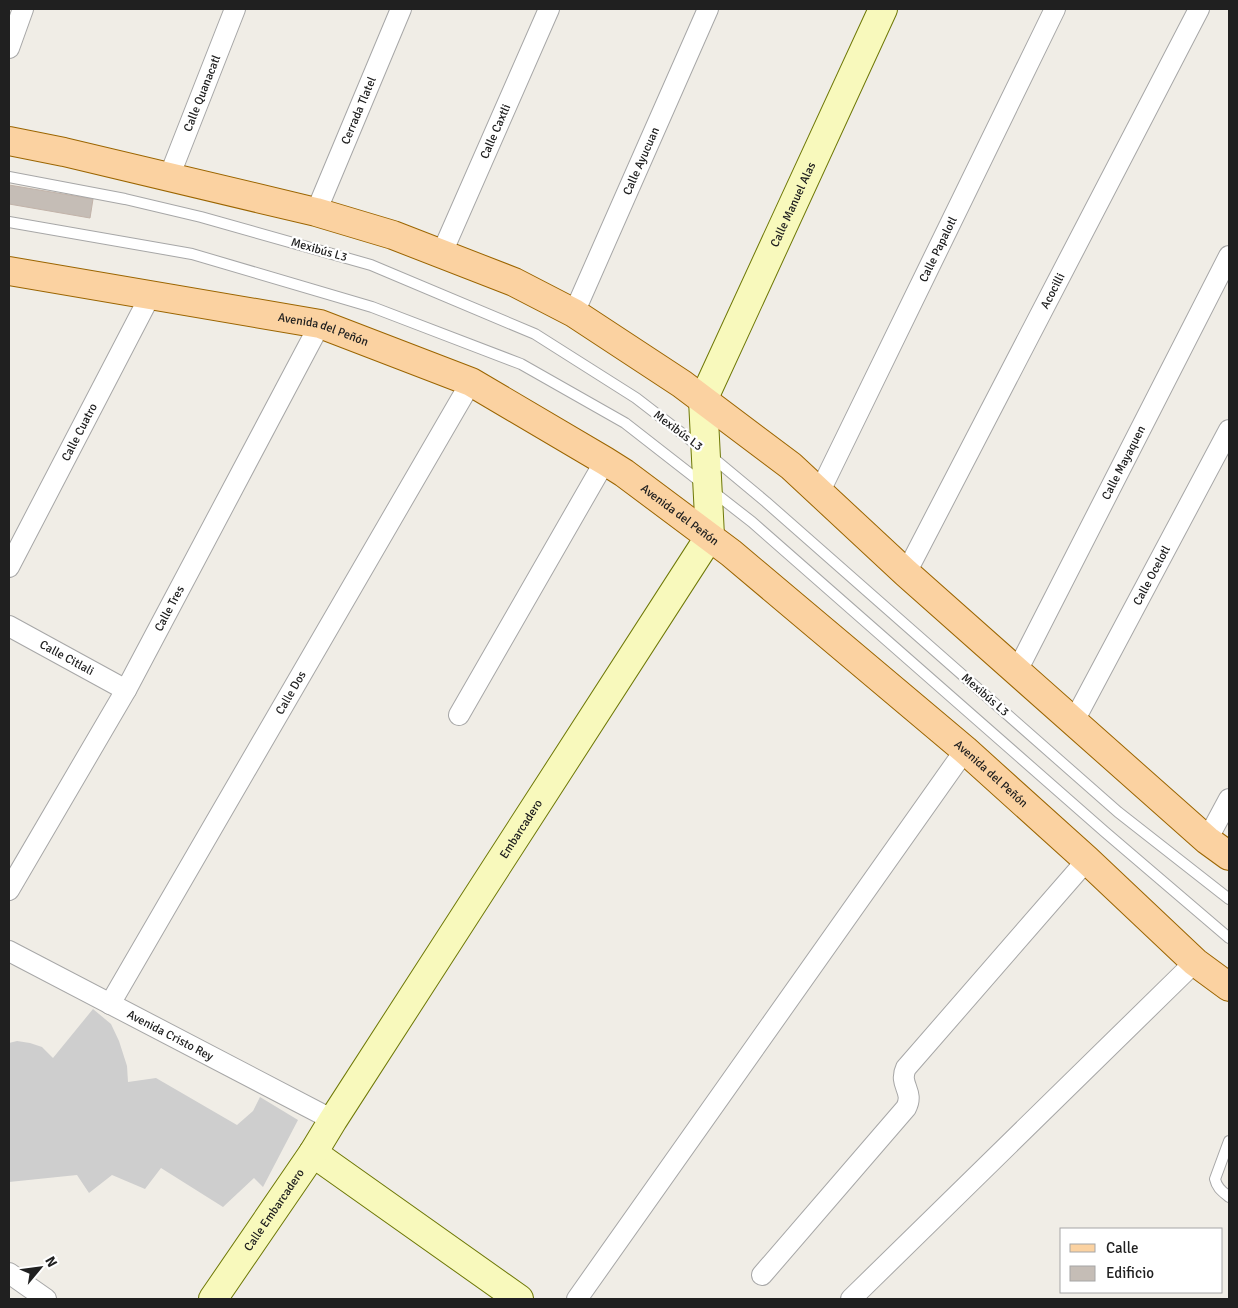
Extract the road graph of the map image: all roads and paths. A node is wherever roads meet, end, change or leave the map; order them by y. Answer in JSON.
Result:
{"nodes":[{"id":1,"x":23,"y":9,"type":"edge"},
{"id":2,"x":235,"y":9,"type":"edge"},
{"id":3,"x":401,"y":9,"type":"edge"},
{"id":4,"x":549,"y":9,"type":"edge"},
{"id":5,"x":708,"y":9,"type":"edge"},
{"id":6,"x":883,"y":9,"type":"edge"},
{"id":7,"x":1055,"y":9,"type":"edge"},
{"id":8,"x":1199,"y":9,"type":"edge"},
{"id":9,"x":9,"y":48,"type":"edge"},
{"id":10,"x":9,"y":141,"type":"edge"},
{"id":11,"x":9,"y":177,"type":"edge"},
{"id":12,"x":169,"y":177,"type":"junction"},
{"id":13,"x":316,"y":212,"type":"junction"},
{"id":14,"x":9,"y":222,"type":"edge"},
{"id":15,"x":441,"y":255,"type":"junction"},
{"id":16,"x":1229,"y":256,"type":"edge"},
{"id":17,"x":9,"y":271,"type":"edge"},
{"id":18,"x":150,"y":296,"type":"junction"},
{"id":19,"x":574,"y":313,"type":"junction"},
{"id":20,"x":320,"y":324,"type":"junction"},
{"id":21,"x":471,"y":382,"type":"junction"},
{"id":22,"x":704,"y":400,"type":"junction"},
{"id":23,"x":1229,"y":430,"type":"edge"},
{"id":24,"x":706,"y":452,"type":"junction"},
{"id":25,"x":605,"y":461,"type":"junction"},
{"id":26,"x":707,"y":487,"type":"junction"},
{"id":27,"x":820,"y":491,"type":"junction"},
{"id":28,"x":710,"y":536,"type":"junction"},
{"id":29,"x":9,"y":567,"type":"edge"},
{"id":30,"x":906,"y":573,"type":"junction"},
{"id":31,"x":9,"y":626,"type":"edge"},
{"id":32,"x":1017,"y":671,"type":"junction"},
{"id":33,"x":126,"y":690,"type":"junction"},
{"id":34,"x":459,"y":715,"type":"dead end"},
{"id":35,"x":1074,"y":721,"type":"junction"},
{"id":36,"x":965,"y":750,"type":"junction"},
{"id":37,"x":1229,"y":799,"type":"edge"},
{"id":38,"x":1207,"y":840,"type":"junction"},
{"id":39,"x":1229,"y":856,"type":"edge"},
{"id":40,"x":1087,"y":860,"type":"junction"},
{"id":41,"x":9,"y":890,"type":"edge"},
{"id":42,"x":1229,"y":899,"type":"edge"},
{"id":43,"x":1229,"y":938,"type":"edge"},
{"id":44,"x":9,"y":951,"type":"edge"},
{"id":45,"x":1195,"y":962,"type":"junction"},
{"id":46,"x":1229,"y":987,"type":"edge"},
{"id":47,"x":110,"y":1004,"type":"junction"},
{"id":48,"x":333,"y":1120,"type":"junction"},
{"id":49,"x":1229,"y":1141,"type":"edge"},
{"id":50,"x":313,"y":1153,"type":"junction"},
{"id":51,"x":1229,"y":1196,"type":"edge"},
{"id":52,"x":9,"y":1273,"type":"edge"},
{"id":53,"x":762,"y":1275,"type":"dead end"},
{"id":54,"x":46,"y":1299,"type":"edge"},
{"id":55,"x":213,"y":1299,"type":"edge"},
{"id":56,"x":519,"y":1299,"type":"edge"},
{"id":57,"x":577,"y":1299,"type":"edge"},
{"id":58,"x":851,"y":1299,"type":"edge"}],
"edges":[{"from":1,"to":9,"type":"street"},
{"from":2,"to":12,"type":"street","name":"Calle Quanacatl"},
{"from":3,"to":13,"type":"street","name":"Cerrada Tlatel"},
{"from":4,"to":15,"type":"street","name":"Calle Caxtli"},
{"from":5,"to":19,"type":"street","name":"Calle Ayucuan"},
{"from":6,"to":22,"type":"street","name":"Calle Manuel Alas"},
{"from":7,"to":27,"type":"street","name":"Calle Papalotl"},
{"from":8,"to":30,"type":"street","name":"Acocilli"},
{"from":10,"to":12,"type":"main road"},
{"from":11,"to":24,"type":"lane","name":"Mexibús L3"},
{"from":12,"to":13,"type":"main road"},
{"from":13,"to":15,"type":"main road"},
{"from":14,"to":26,"type":"lane","name":"Mexibús L3"},
{"from":15,"to":19,"type":"main road"},
{"from":16,"to":32,"type":"street","name":"Calle Mayaquen"},
{"from":17,"to":18,"type":"main road","name":"Avenida del Peñón"},
{"from":18,"to":20,"type":"main road","name":"Avenida del Peñón"},
{"from":18,"to":29,"type":"street","name":"Calle Cuatro"},
{"from":19,"to":22,"type":"main road"},
{"from":20,"to":21,"type":"main road","name":"Avenida del Peñón"},
{"from":20,"to":33,"type":"street","name":"Calle Tres"},
{"from":21,"to":25,"type":"main road","name":"Avenida del Peñón"},
{"from":21,"to":47,"type":"street","name":"Calle Dos"},
{"from":22,"to":24,"type":"street"},
{"from":22,"to":27,"type":"main road"},
{"from":23,"to":35,"type":"street","name":"Calle Ocelotl"},
{"from":24,"to":26,"type":"street"},
{"from":24,"to":42,"type":"lane","name":"Mexibús L3"},
{"from":25,"to":28,"type":"main road","name":"Avenida del Peñón"},
{"from":25,"to":34,"type":"street"},
{"from":26,"to":28,"type":"street"},
{"from":26,"to":43,"type":"lane","name":"Mexibús L3"},
{"from":27,"to":30,"type":"main road"},
{"from":28,"to":36,"type":"main road","name":"Avenida del Peñón"},
{"from":28,"to":48,"type":"street","name":"Embarcadero"},
{"from":30,"to":32,"type":"main road"},
{"from":31,"to":33,"type":"street","name":"Calle Citlali"},
{"from":32,"to":35,"type":"main road"},
{"from":33,"to":41,"type":"street","name":"Calle Tres"},
{"from":35,"to":38,"type":"main road"},
{"from":36,"to":40,"type":"main road","name":"Avenida del Peñón"},
{"from":36,"to":57,"type":"street"},
{"from":37,"to":38,"type":"street"},
{"from":38,"to":39,"type":"main road"},
{"from":40,"to":45,"type":"main road","name":"Avenida del Peñón"},
{"from":40,"to":53,"type":"street"},
{"from":44,"to":47,"type":"street","name":"Avenida Cristo Rey"},
{"from":45,"to":46,"type":"main road","name":"Avenida del Peñón"},
{"from":45,"to":58,"type":"street"},
{"from":47,"to":48,"type":"street","name":"Avenida Cristo Rey"},
{"from":48,"to":50,"type":"street","name":"Calle Embarcadero"},
{"from":49,"to":51,"type":"lane"},
{"from":50,"to":55,"type":"street","name":"Calle Embarcadero"},
{"from":50,"to":56,"type":"street"},
{"from":52,"to":54,"type":"street"}]}
